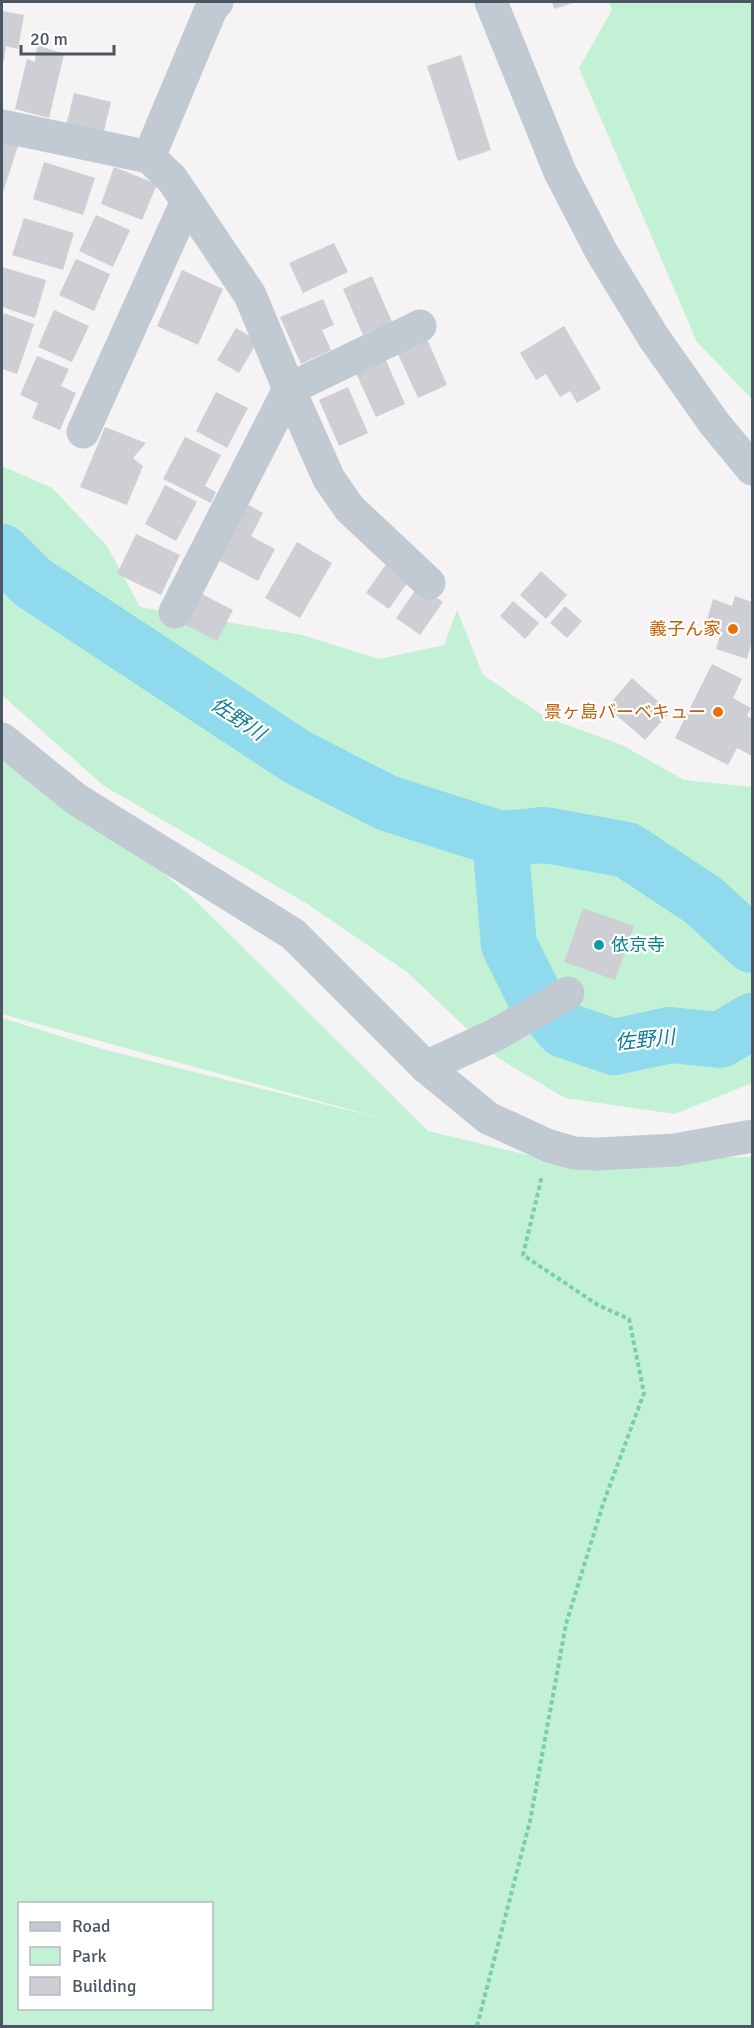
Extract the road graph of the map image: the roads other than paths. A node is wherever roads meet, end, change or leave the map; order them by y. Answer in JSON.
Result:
{"nodes":[{"id":1,"x":217,"y":2,"type":"edge"},
{"id":2,"x":491,"y":2,"type":"edge"},
{"id":3,"x":2,"y":126,"type":"edge"},
{"id":4,"x":149,"y":157,"type":"junction"},
{"id":5,"x":187,"y":201,"type":"junction"},
{"id":6,"x":420,"y":326,"type":"dead end"},
{"id":7,"x":289,"y":389,"type":"junction"},
{"id":8,"x":83,"y":432,"type":"dead end"},
{"id":9,"x":753,"y":469,"type":"edge"},
{"id":10,"x":429,"y":583,"type":"dead end"},
{"id":11,"x":175,"y":612,"type":"dead end"},
{"id":12,"x":2,"y":739,"type":"edge"},
{"id":13,"x":568,"y":993,"type":"dead end"},
{"id":14,"x":426,"y":1067,"type":"junction"},
{"id":15,"x":753,"y":1136,"type":"edge"}],
"edges":[{"from":1,"to":4,"type":"street"},
{"from":2,"to":9,"type":"street"},
{"from":3,"to":4,"type":"street"},
{"from":4,"to":5,"type":"street"},
{"from":5,"to":7,"type":"street"},
{"from":5,"to":8,"type":"street"},
{"from":6,"to":7,"type":"street"},
{"from":7,"to":10,"type":"street"},
{"from":7,"to":11,"type":"street"},
{"from":12,"to":14,"type":"street"},
{"from":13,"to":14,"type":"street"},
{"from":14,"to":15,"type":"street"}]}
